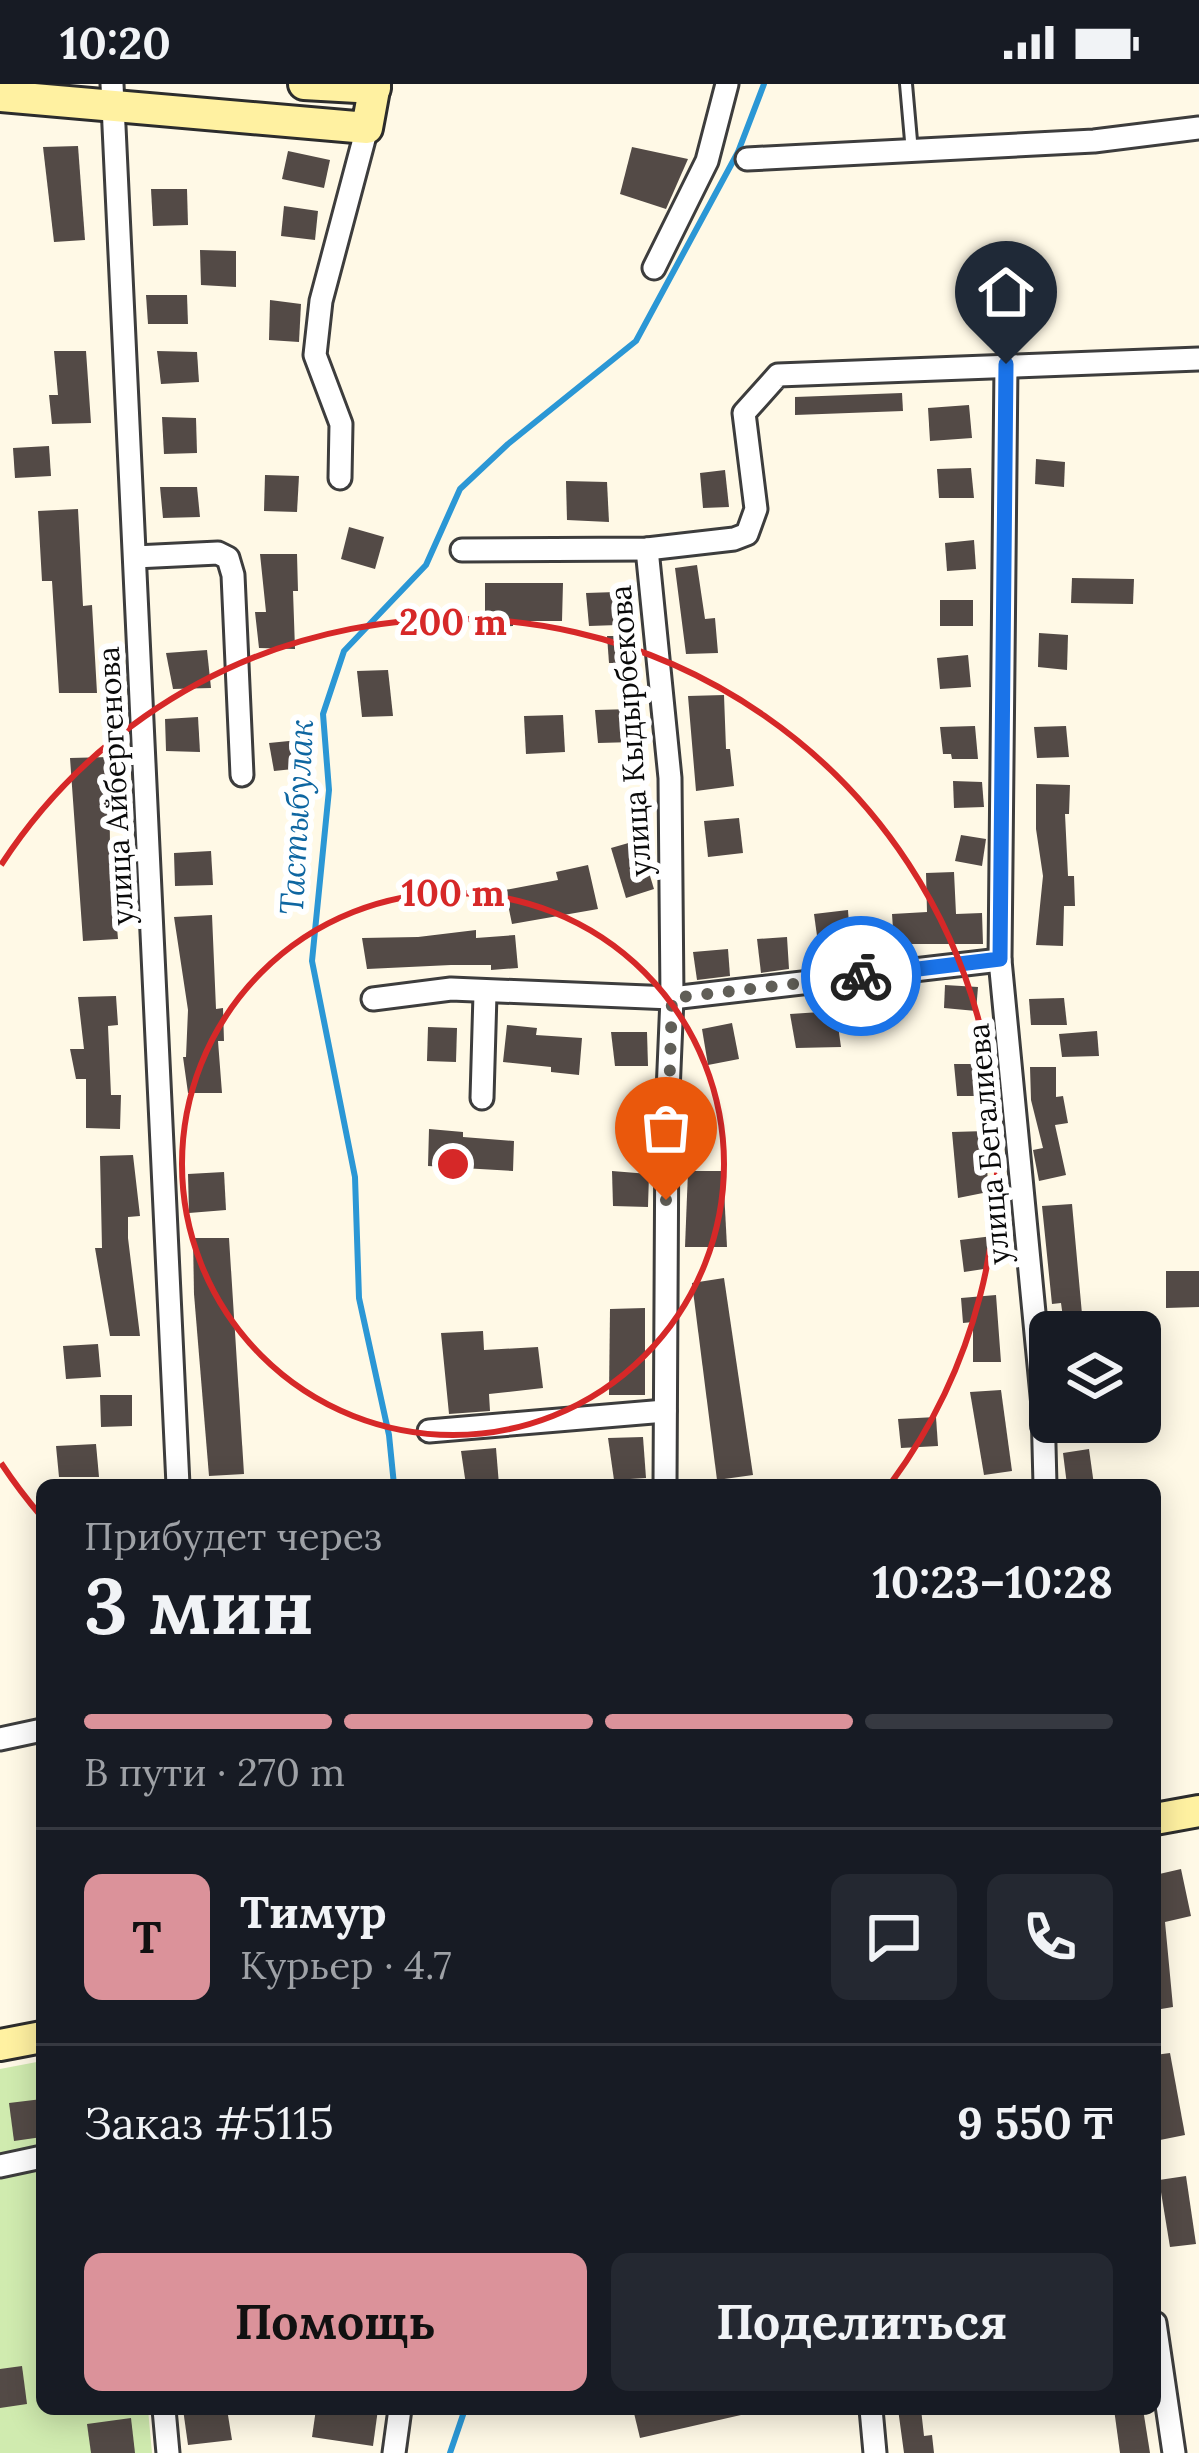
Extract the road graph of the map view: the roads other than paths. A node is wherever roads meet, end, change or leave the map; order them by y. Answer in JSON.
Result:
{"nodes":[{"id":1,"x":304,"y":84,"type":"edge"},
{"id":2,"x":727,"y":84,"type":"edge"},
{"id":3,"x":906,"y":84,"type":"edge"},
{"id":4,"x":375,"y":86,"type":"edge"},
{"id":5,"x":112,"y":95,"type":"edge"},
{"id":6,"x":0,"y":96,"type":"edge"},
{"id":7,"x":367,"y":128,"type":"junction"},
{"id":8,"x":1199,"y":128,"type":"edge"},
{"id":9,"x":912,"y":152,"type":"junction"},
{"id":10,"x":747,"y":159,"type":"dead end"},
{"id":11,"x":653,"y":268,"type":"dead end"},
{"id":12,"x":1199,"y":359,"type":"edge"},
{"id":13,"x":1006,"y":364,"type":"junction"},
{"id":14,"x":340,"y":478,"type":"dead end"},
{"id":15,"x":646,"y":549,"type":"junction"},
{"id":16,"x":462,"y":550,"type":"dead end"},
{"id":17,"x":135,"y":557,"type":"junction"},
{"id":18,"x":242,"y":776,"type":"dead end"},
{"id":19,"x":1000,"y":959,"type":"junction"},
{"id":20,"x":485,"y":994,"type":"junction"},
{"id":21,"x":672,"y":998,"type":"junction"},
{"id":22,"x":373,"y":999,"type":"dead end"},
{"id":23,"x":482,"y":1098,"type":"dead end"},
{"id":24,"x":665,"y":1412,"type":"junction"},
{"id":25,"x":429,"y":1431,"type":"dead end"},
{"id":26,"x":178,"y":1479,"type":"edge"},
{"id":27,"x":665,"y":1479,"type":"edge"},
{"id":28,"x":1045,"y":1479,"type":"edge"},
{"id":29,"x":36,"y":1731,"type":"edge"},
{"id":30,"x":0,"y":1739,"type":"edge"},
{"id":31,"x":1199,"y":1811,"type":"edge"},
{"id":32,"x":1161,"y":1818,"type":"edge"},
{"id":33,"x":36,"y":2038,"type":"edge"},
{"id":34,"x":0,"y":2045,"type":"edge"},
{"id":35,"x":36,"y":2158,"type":"edge"},
{"id":36,"x":0,"y":2165,"type":"edge"},
{"id":37,"x":1161,"y":2364,"type":"edge"},
{"id":38,"x":164,"y":2415,"type":"edge"},
{"id":39,"x":399,"y":2415,"type":"edge"},
{"id":40,"x":872,"y":2415,"type":"edge"},
{"id":41,"x":167,"y":2453,"type":"edge"},
{"id":42,"x":394,"y":2453,"type":"edge"},
{"id":43,"x":875,"y":2453,"type":"edge"},
{"id":44,"x":1174,"y":2453,"type":"edge"}],
"edges":[{"from":1,"to":4,"type":"main road"},
{"from":2,"to":11,"type":"street"},
{"from":3,"to":9,"type":"lane"},
{"from":4,"to":7,"type":"main road"},
{"from":5,"to":6,"type":"main road"},
{"from":5,"to":7,"type":"main road"},
{"from":5,"to":17,"type":"street","name":"улица Айбергенова"},
{"from":7,"to":14,"type":"street"},
{"from":8,"to":9,"type":"street"},
{"from":9,"to":10,"type":"street"},
{"from":12,"to":13,"type":"street"},
{"from":13,"to":15,"type":"street"},
{"from":13,"to":19,"type":"street","name":"улица Бегалиева"},
{"from":15,"to":16,"type":"street"},
{"from":15,"to":21,"type":"street","name":"улица Кыдырбекова"},
{"from":17,"to":18,"type":"street"},
{"from":17,"to":26,"type":"street","name":"улица Айбергенова"},
{"from":19,"to":21,"type":"street"},
{"from":19,"to":28,"type":"street","name":"улица Бегалиева"},
{"from":20,"to":21,"type":"street"},
{"from":20,"to":22,"type":"street"},
{"from":20,"to":23,"type":"street"},
{"from":21,"to":24,"type":"street","name":"улица Кыдырбекова"},
{"from":24,"to":25,"type":"street"},
{"from":24,"to":27,"type":"street","name":"улица Кыдырбекова"},
{"from":29,"to":30,"type":"street"},
{"from":31,"to":32,"type":"main road"},
{"from":33,"to":34,"type":"main road"},
{"from":35,"to":36,"type":"street"},
{"from":37,"to":44,"type":"street"},
{"from":38,"to":41,"type":"street"},
{"from":39,"to":42,"type":"street"},
{"from":40,"to":43,"type":"street"}]}
